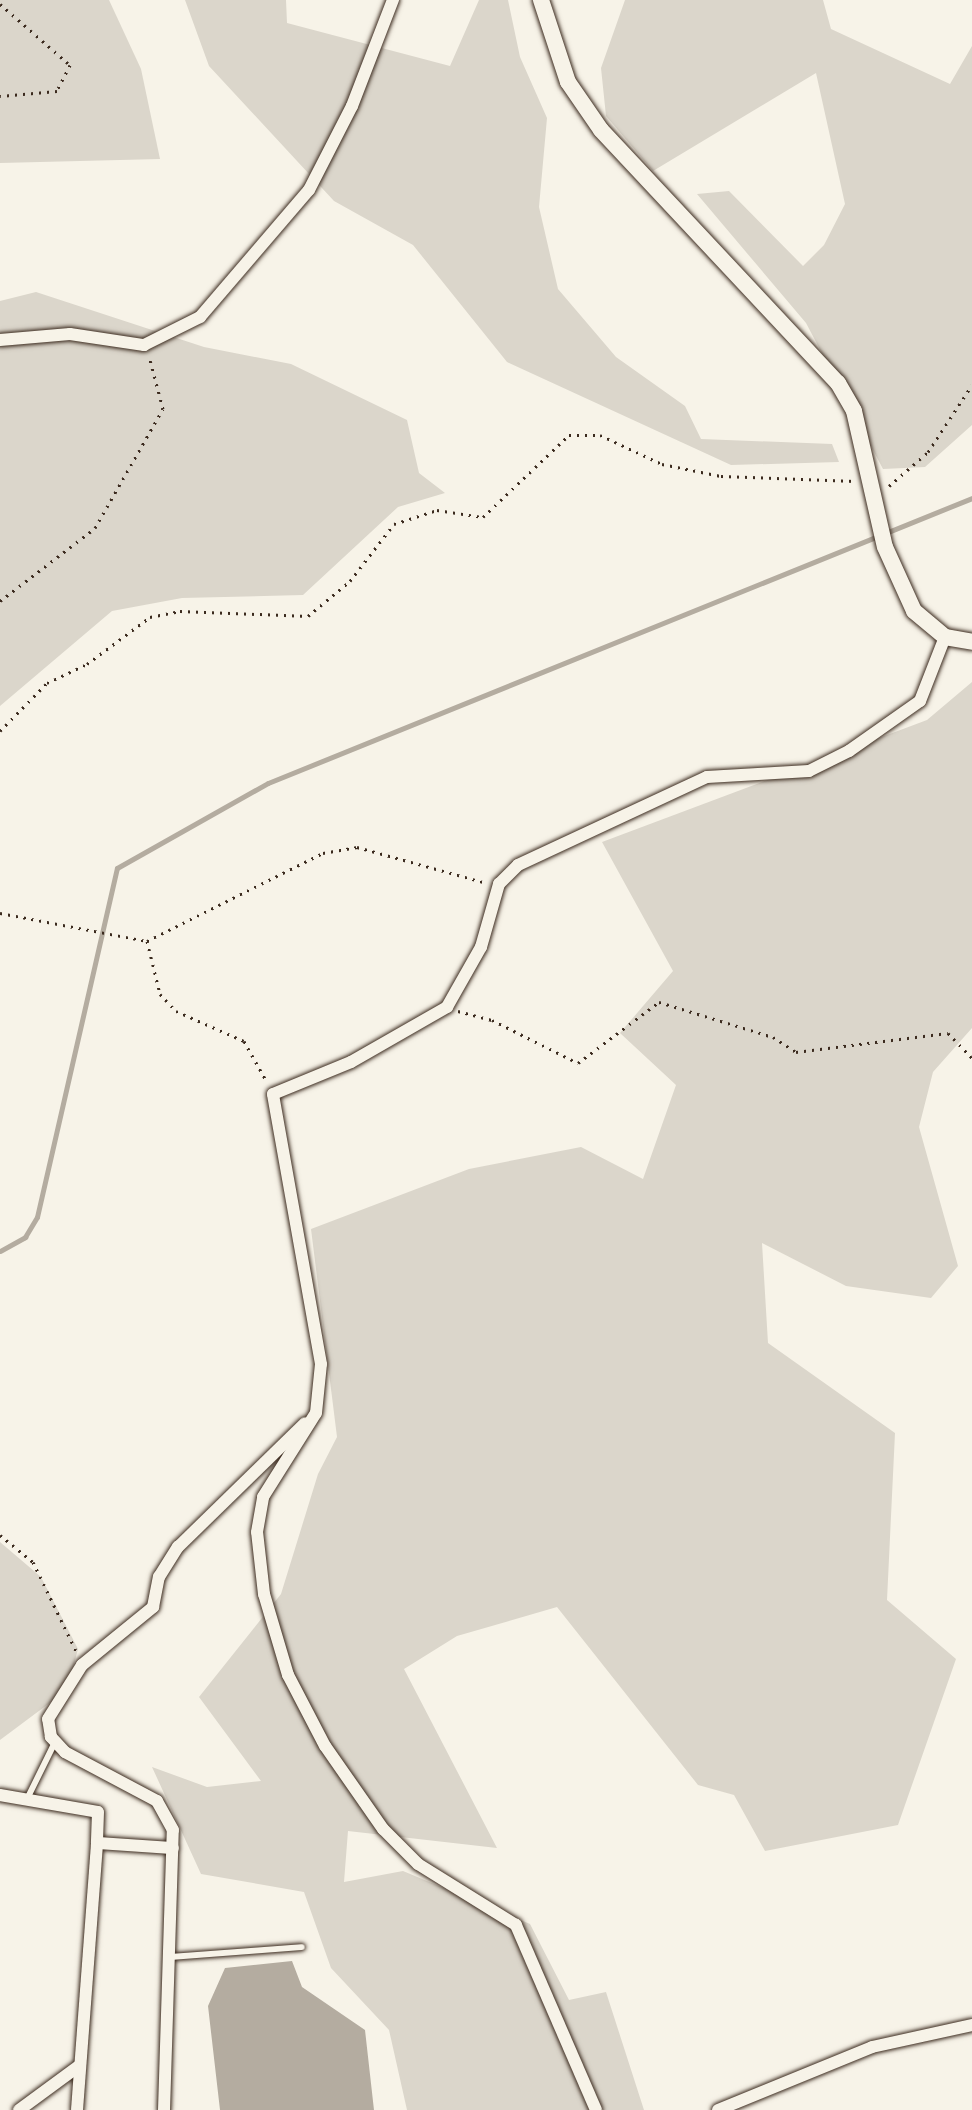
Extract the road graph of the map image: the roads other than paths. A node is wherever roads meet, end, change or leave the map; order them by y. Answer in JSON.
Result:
{"nodes":[{"id":1,"x":393,"y":0,"type":"edge"},
{"id":2,"x":541,"y":0,"type":"edge"},
{"id":3,"x":0,"y":340,"type":"edge"},
{"id":4,"x":945,"y":637,"type":"junction"},
{"id":5,"x":972,"y":642,"type":"edge"},
{"id":6,"x":316,"y":1413,"type":"junction"},
{"id":7,"x":55,"y":1742,"type":"junction"},
{"id":8,"x":0,"y":1795,"type":"edge"},
{"id":9,"x":26,"y":1800,"type":"junction"},
{"id":10,"x":97,"y":1843,"type":"junction"},
{"id":11,"x":173,"y":1848,"type":"junction"},
{"id":12,"x":302,"y":1947,"type":"dead end"},
{"id":13,"x":170,"y":1957,"type":"junction"},
{"id":14,"x":972,"y":2025,"type":"edge"},
{"id":15,"x":79,"y":2066,"type":"junction"},
{"id":16,"x":19,"y":2110,"type":"edge"},
{"id":17,"x":77,"y":2110,"type":"edge"},
{"id":18,"x":164,"y":2110,"type":"edge"},
{"id":19,"x":596,"y":2110,"type":"edge"},
{"id":20,"x":718,"y":2110,"type":"edge"}],
"edges":[{"from":1,"to":3,"type":"street"},
{"from":2,"to":4,"type":"street"},
{"from":4,"to":5,"type":"street"},
{"from":4,"to":6,"type":"street"},
{"from":6,"to":7,"type":"street"},
{"from":6,"to":19,"type":"street"},
{"from":7,"to":9,"type":"lane"},
{"from":7,"to":11,"type":"street"},
{"from":8,"to":9,"type":"street"},
{"from":9,"to":10,"type":"street"},
{"from":10,"to":11,"type":"street"},
{"from":10,"to":15,"type":"street"},
{"from":11,"to":13,"type":"street"},
{"from":12,"to":13,"type":"lane"},
{"from":13,"to":18,"type":"street"},
{"from":14,"to":20,"type":"street"},
{"from":15,"to":16,"type":"street"},
{"from":15,"to":17,"type":"street"}]}
